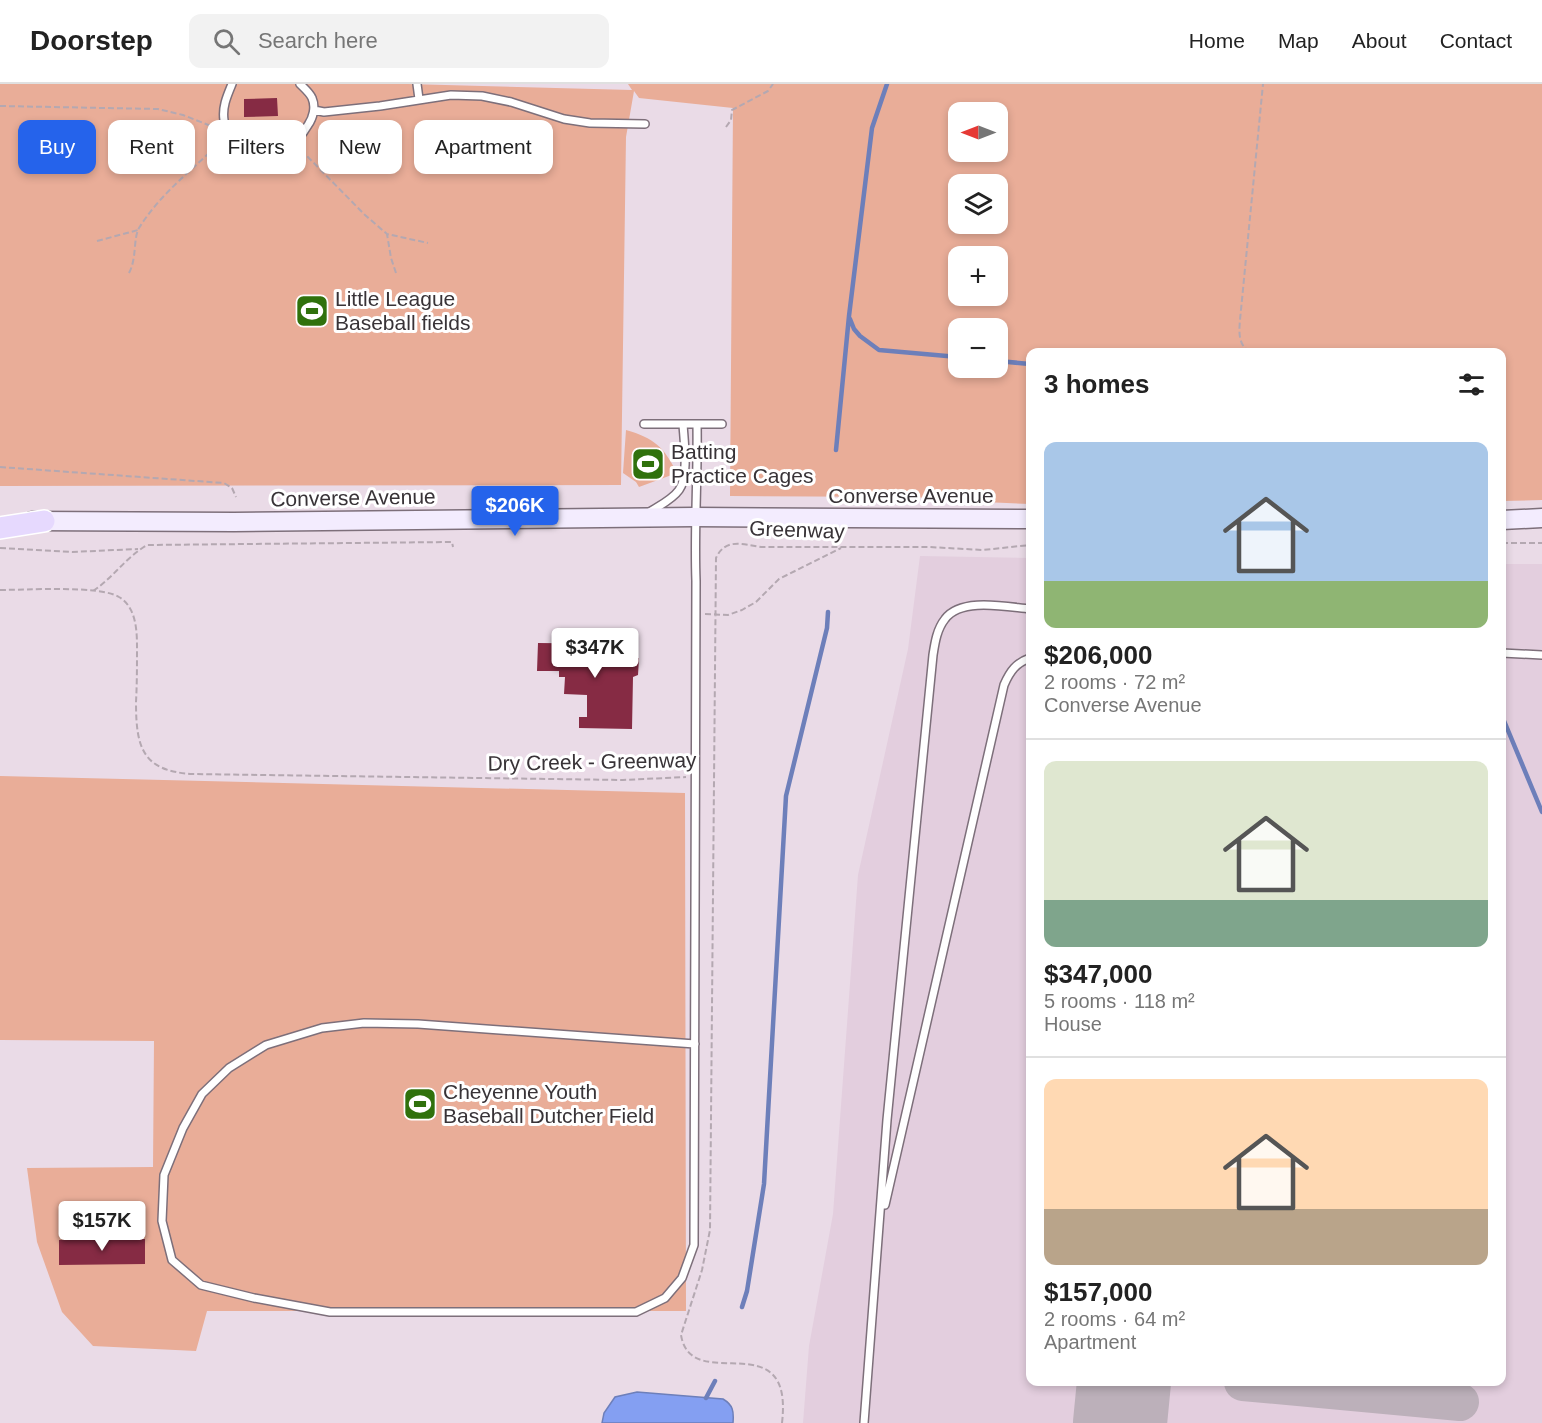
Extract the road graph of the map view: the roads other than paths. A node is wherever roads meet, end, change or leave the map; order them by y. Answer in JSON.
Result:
{"nodes":[{"id":1,"x":232,"y":84,"type":"edge"},
{"id":2,"x":300,"y":84,"type":"edge"},
{"id":3,"x":417,"y":84,"type":"edge"},
{"id":4,"x":419,"y":99,"type":"junction"},
{"id":5,"x":314,"y":110,"type":"junction"},
{"id":6,"x":645,"y":124,"type":"dead end"},
{"id":7,"x":644,"y":424,"type":"dead end"},
{"id":8,"x":683,"y":424,"type":"junction"},
{"id":9,"x":697,"y":424,"type":"junction"},
{"id":10,"x":722,"y":424,"type":"dead end"},
{"id":11,"x":694,"y":517,"type":"junction"},
{"id":12,"x":642,"y":518,"type":"junction"},
{"id":13,"x":1026,"y":519,"type":"edge"},
{"id":14,"x":1506,"y":519,"type":"edge"},
{"id":15,"x":1542,"y":519,"type":"edge"},
{"id":16,"x":0,"y":520,"type":"edge"},
{"id":17,"x":44,"y":521,"type":"junction"},
{"id":18,"x":0,"y":528,"type":"edge"},
{"id":19,"x":1026,"y":609,"type":"edge"},
{"id":20,"x":1506,"y":653,"type":"edge"},
{"id":21,"x":1542,"y":656,"type":"edge"},
{"id":22,"x":1026,"y":660,"type":"edge"},
{"id":23,"x":695,"y":1044,"type":"junction"},
{"id":24,"x":879,"y":1228,"type":"junction"},
{"id":25,"x":864,"y":1423,"type":"edge"}],
"edges":[{"from":1,"to":5,"type":"lane"},
{"from":2,"to":5,"type":"lane"},
{"from":3,"to":4,"type":"lane"},
{"from":4,"to":5,"type":"lane"},
{"from":4,"to":6,"type":"lane"},
{"from":7,"to":8,"type":"lane"},
{"from":8,"to":9,"type":"lane"},
{"from":8,"to":12,"type":"lane"},
{"from":9,"to":10,"type":"lane"},
{"from":9,"to":11,"type":"lane"},
{"from":11,"to":12,"type":"main road","name":"Converse Avenue"},
{"from":11,"to":13,"type":"main road","name":"Converse Avenue"},
{"from":11,"to":23,"type":"lane"},
{"from":12,"to":17,"type":"main road","name":"Converse Avenue"},
{"from":14,"to":15,"type":"main road"},
{"from":16,"to":17,"type":"main road","name":"Converse Avenue"},
{"from":17,"to":18,"type":"main road"},
{"from":19,"to":24,"type":"lane"},
{"from":20,"to":21,"type":"lane"},
{"from":22,"to":24,"type":"lane"},
{"from":23,"to":23,"type":"lane"},
{"from":24,"to":25,"type":"lane"}]}
